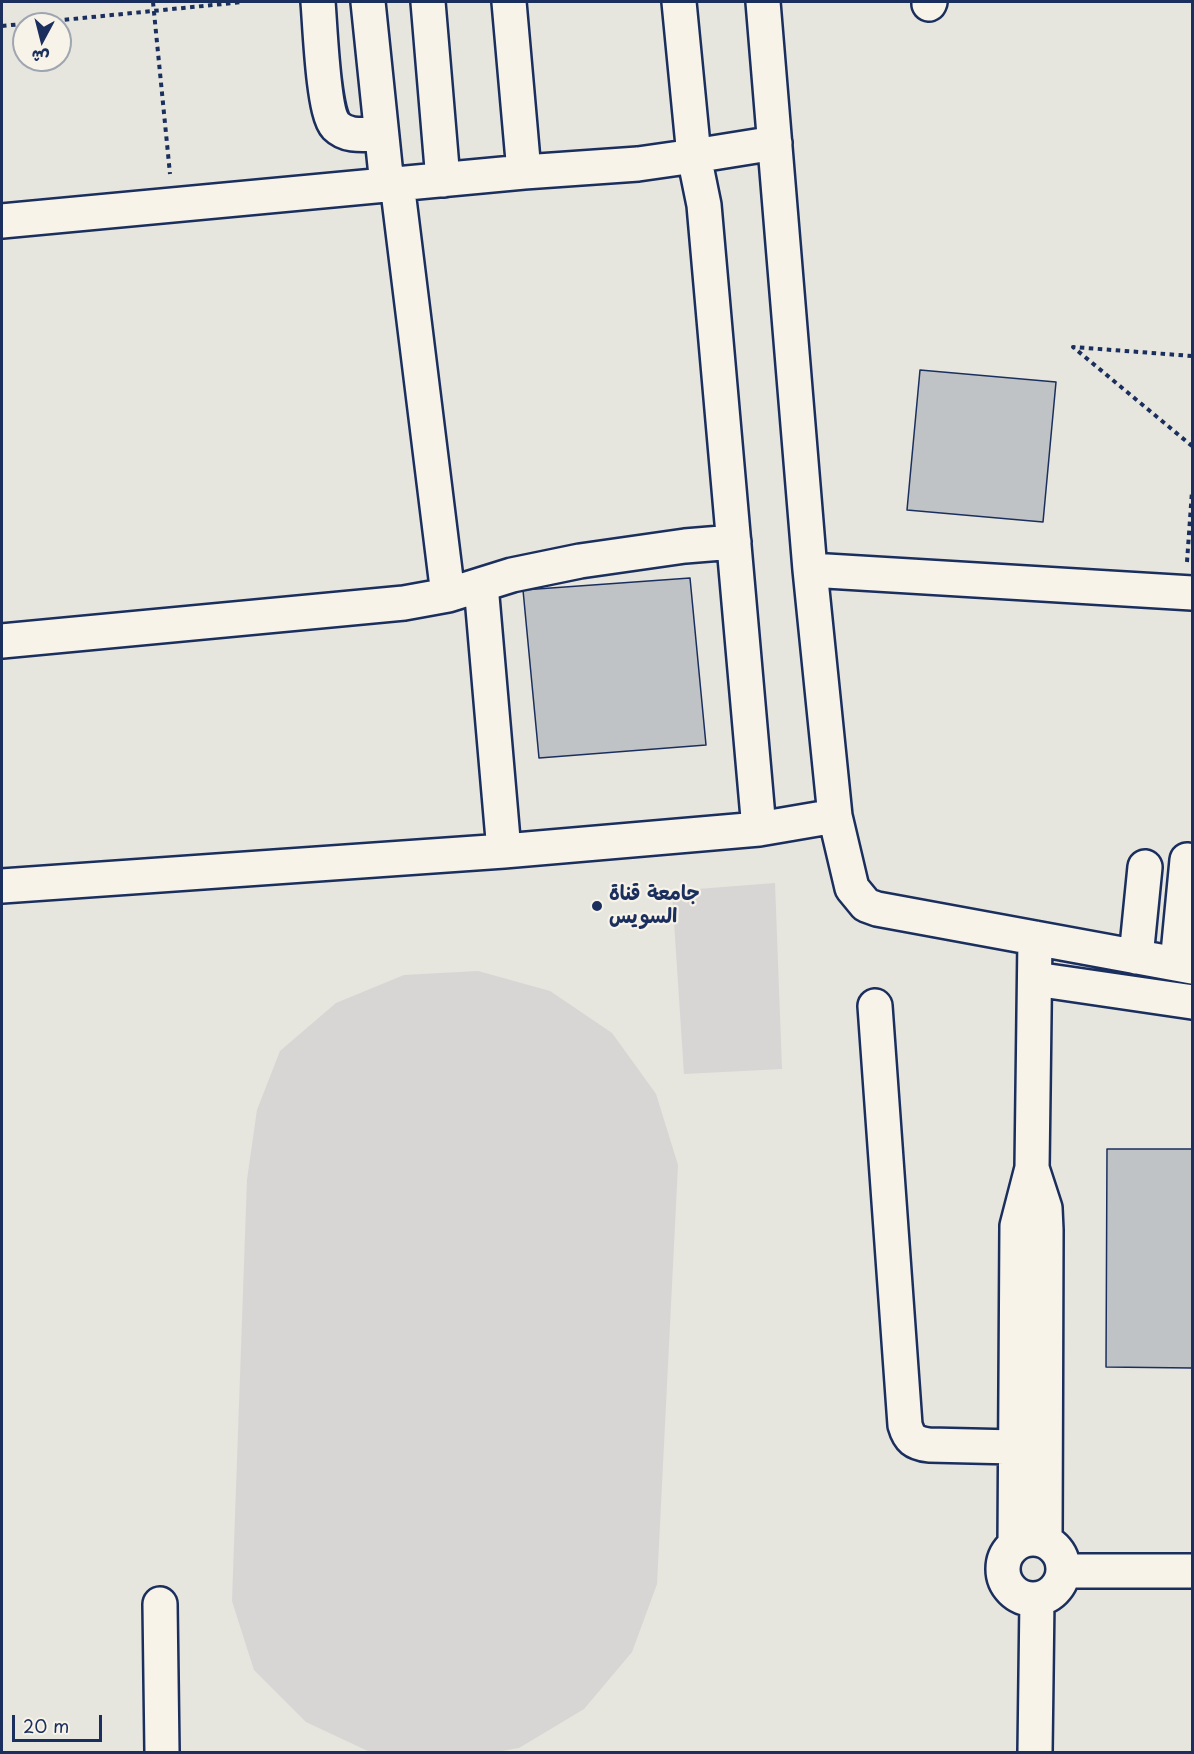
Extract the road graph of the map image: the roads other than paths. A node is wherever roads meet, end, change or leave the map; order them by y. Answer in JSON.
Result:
{"nodes":[{"id":1,"x":318,"y":2,"type":"edge"},
{"id":2,"x":368,"y":2,"type":"edge"},
{"id":3,"x":428,"y":2,"type":"edge"},
{"id":4,"x":509,"y":2,"type":"edge"},
{"id":5,"x":679,"y":2,"type":"edge"},
{"id":6,"x":763,"y":2,"type":"edge"},
{"id":7,"x":381,"y":134,"type":"junction"},
{"id":8,"x":775,"y":142,"type":"junction"},
{"id":9,"x":694,"y":156,"type":"junction"},
{"id":10,"x":524,"y":172,"type":"junction"},
{"id":11,"x":443,"y":180,"type":"junction"},
{"id":12,"x":392,"y":184,"type":"junction"},
{"id":13,"x":2,"y":221,"type":"edge"},
{"id":14,"x":734,"y":542,"type":"junction"},
{"id":15,"x":810,"y":570,"type":"junction"},
{"id":16,"x":481,"y":585,"type":"junction"},
{"id":17,"x":1189,"y":592,"type":"edge"},
{"id":18,"x":448,"y":596,"type":"junction"},
{"id":19,"x":2,"y":641,"type":"edge"},
{"id":20,"x":835,"y":816,"type":"junction"},
{"id":21,"x":759,"y":829,"type":"junction"},
{"id":22,"x":504,"y":851,"type":"junction"},
{"id":23,"x":1187,"y":860,"type":"dead end"},
{"id":24,"x":1145,"y":867,"type":"dead end"},
{"id":25,"x":2,"y":886,"type":"edge"},
{"id":26,"x":1035,"y":938,"type":"junction"},
{"id":27,"x":1136,"y":957,"type":"junction"},
{"id":28,"x":1185,"y":965,"type":"edge"},
{"id":29,"x":1035,"y":979,"type":"junction"},
{"id":30,"x":1192,"y":1002,"type":"edge"},
{"id":31,"x":875,"y":1006,"type":"dead end"},
{"id":32,"x":1032,"y":1168,"type":"junction"},
{"id":33,"x":1015,"y":1447,"type":"junction"},
{"id":34,"x":1030,"y":1543,"type":"junction"},
{"id":35,"x":1064,"y":1571,"type":"junction"},
{"id":36,"x":1192,"y":1571,"type":"edge"},
{"id":37,"x":1037,"y":1599,"type":"junction"},
{"id":38,"x":160,"y":1604,"type":"dead end"},
{"id":39,"x":162,"y":1752,"type":"edge"},
{"id":40,"x":1035,"y":1752,"type":"edge"}],
"edges":[{"from":1,"to":7,"type":"lane"},
{"from":2,"to":7,"type":"lane"},
{"from":3,"to":11,"type":"lane"},
{"from":4,"to":10,"type":"lane"},
{"from":5,"to":9,"type":"lane"},
{"from":6,"to":8,"type":"lane"},
{"from":7,"to":12,"type":"lane"},
{"from":8,"to":9,"type":"lane"},
{"from":8,"to":15,"type":"lane"},
{"from":9,"to":10,"type":"lane"},
{"from":9,"to":14,"type":"lane"},
{"from":10,"to":11,"type":"lane"},
{"from":11,"to":12,"type":"lane"},
{"from":12,"to":13,"type":"lane"},
{"from":12,"to":18,"type":"lane"},
{"from":14,"to":16,"type":"lane"},
{"from":14,"to":21,"type":"lane"},
{"from":15,"to":17,"type":"lane"},
{"from":15,"to":20,"type":"lane"},
{"from":16,"to":18,"type":"lane"},
{"from":16,"to":22,"type":"lane"},
{"from":18,"to":19,"type":"lane"},
{"from":20,"to":21,"type":"lane"},
{"from":20,"to":26,"type":"lane"},
{"from":21,"to":22,"type":"lane"},
{"from":22,"to":25,"type":"lane"},
{"from":23,"to":28,"type":"lane"},
{"from":24,"to":27,"type":"lane"},
{"from":26,"to":27,"type":"lane"},
{"from":26,"to":29,"type":"lane"},
{"from":27,"to":28,"type":"lane"},
{"from":29,"to":30,"type":"lane"},
{"from":29,"to":32,"type":"lane"},
{"from":31,"to":33,"type":"lane"},
{"from":32,"to":33,"type":"lane"},
{"from":32,"to":34,"type":"lane"},
{"from":33,"to":34,"type":"lane"},
{"from":34,"to":35,"type":"lane"},
{"from":34,"to":37,"type":"lane"},
{"from":35,"to":36,"type":"lane"},
{"from":35,"to":37,"type":"lane"},
{"from":37,"to":40,"type":"lane"},
{"from":38,"to":39,"type":"lane"}]}
